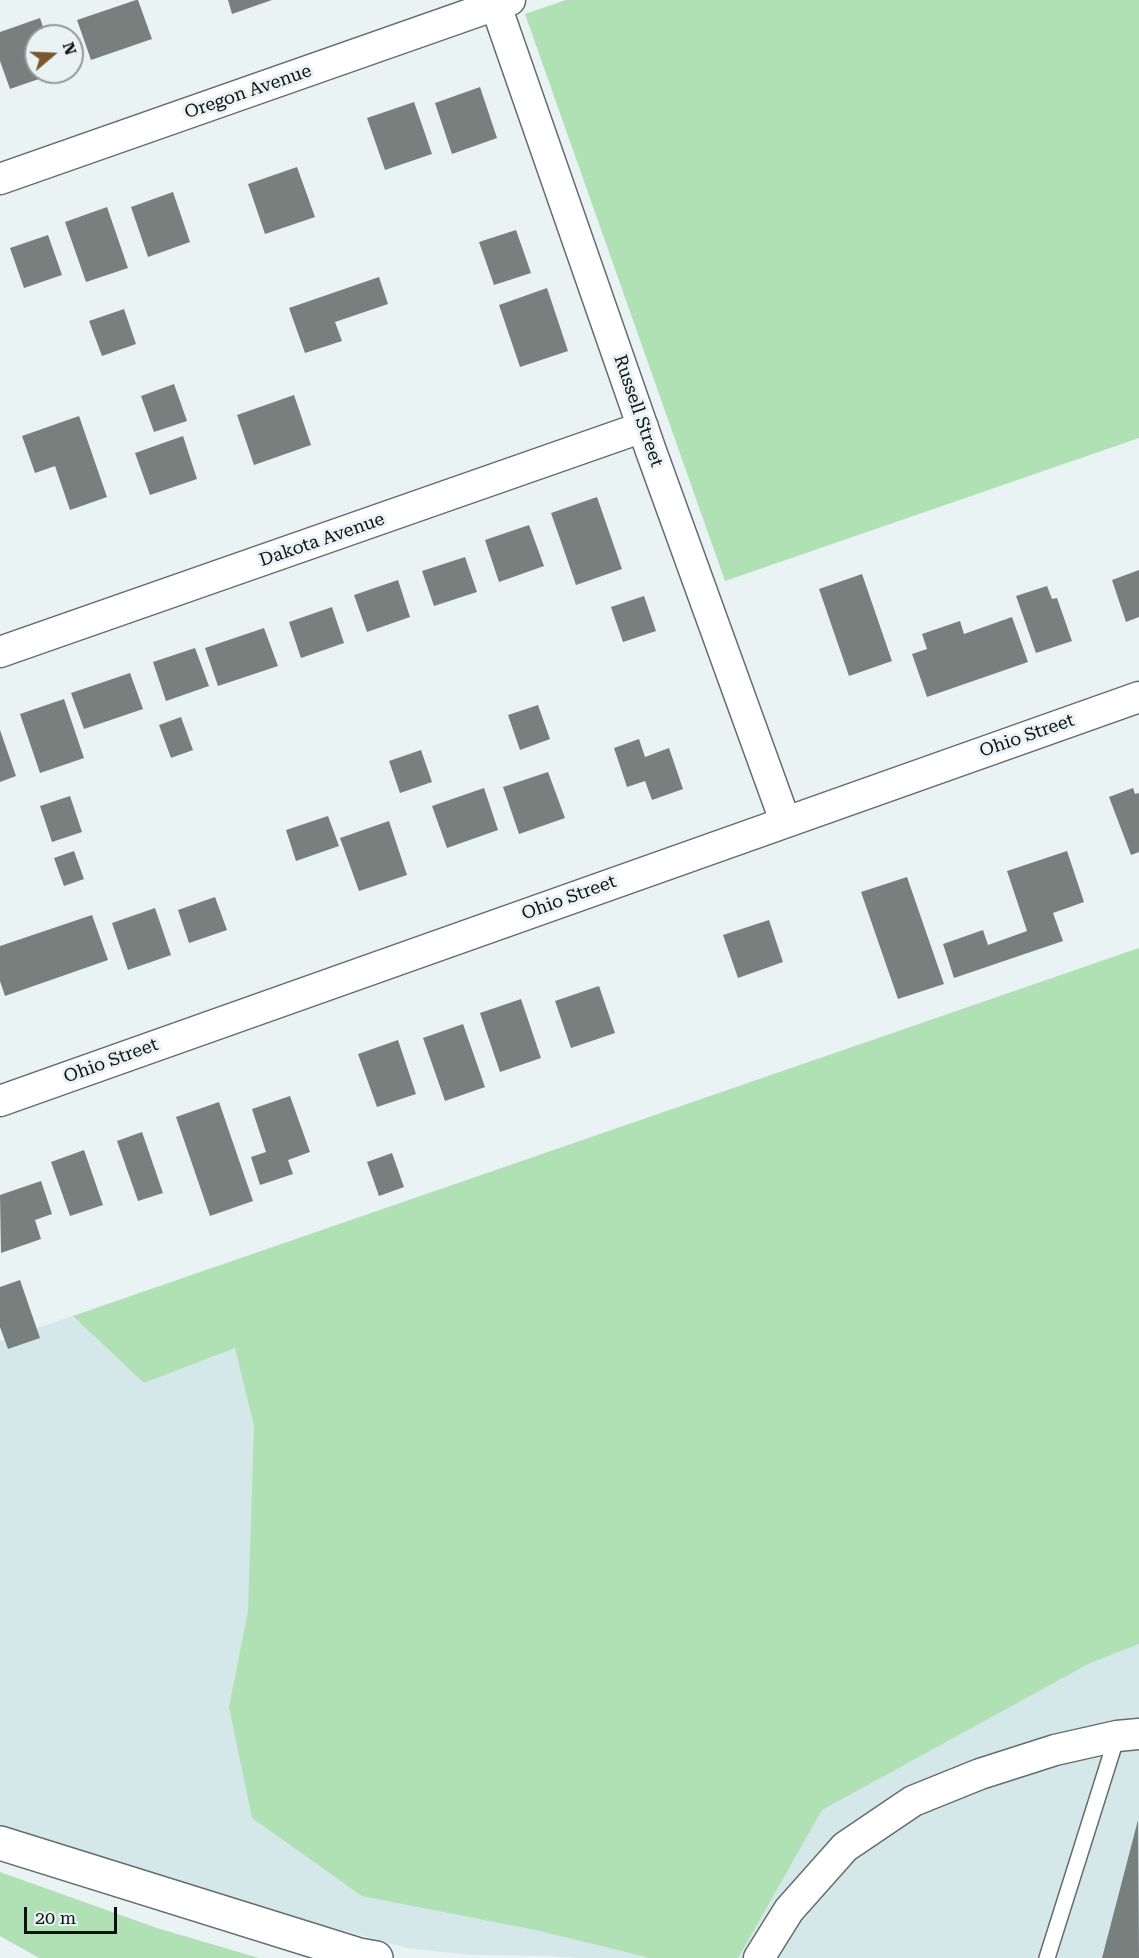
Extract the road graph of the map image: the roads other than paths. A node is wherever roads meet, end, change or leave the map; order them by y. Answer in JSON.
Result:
{"nodes":[{"id":1,"x":500,"y":2,"type":"edge"},
{"id":2,"x":0,"y":179,"type":"edge"},
{"id":3,"x":643,"y":427,"type":"junction"},
{"id":4,"x":0,"y":652,"type":"edge"},
{"id":5,"x":1139,"y":697,"type":"edge"},
{"id":6,"x":784,"y":821,"type":"junction"},
{"id":7,"x":0,"y":1101,"type":"edge"},
{"id":8,"x":1128,"y":1735,"type":"edge"},
{"id":9,"x":0,"y":1843,"type":"edge"},
{"id":10,"x":376,"y":1958,"type":"edge"},
{"id":11,"x":759,"y":1958,"type":"edge"},
{"id":12,"x":1047,"y":1958,"type":"edge"}],
"edges":[{"from":1,"to":2,"type":"street","name":"Oregon Avenue"},
{"from":1,"to":3,"type":"street","name":"Russell Street"},
{"from":3,"to":4,"type":"street","name":"Dakota Avenue"},
{"from":3,"to":6,"type":"street","name":"Russell Street"},
{"from":5,"to":6,"type":"street","name":"Ohio Street"},
{"from":6,"to":7,"type":"street","name":"Ohio Street"},
{"from":8,"to":11,"type":"street"},
{"from":8,"to":12,"type":"lane"},
{"from":9,"to":10,"type":"street"}]}
